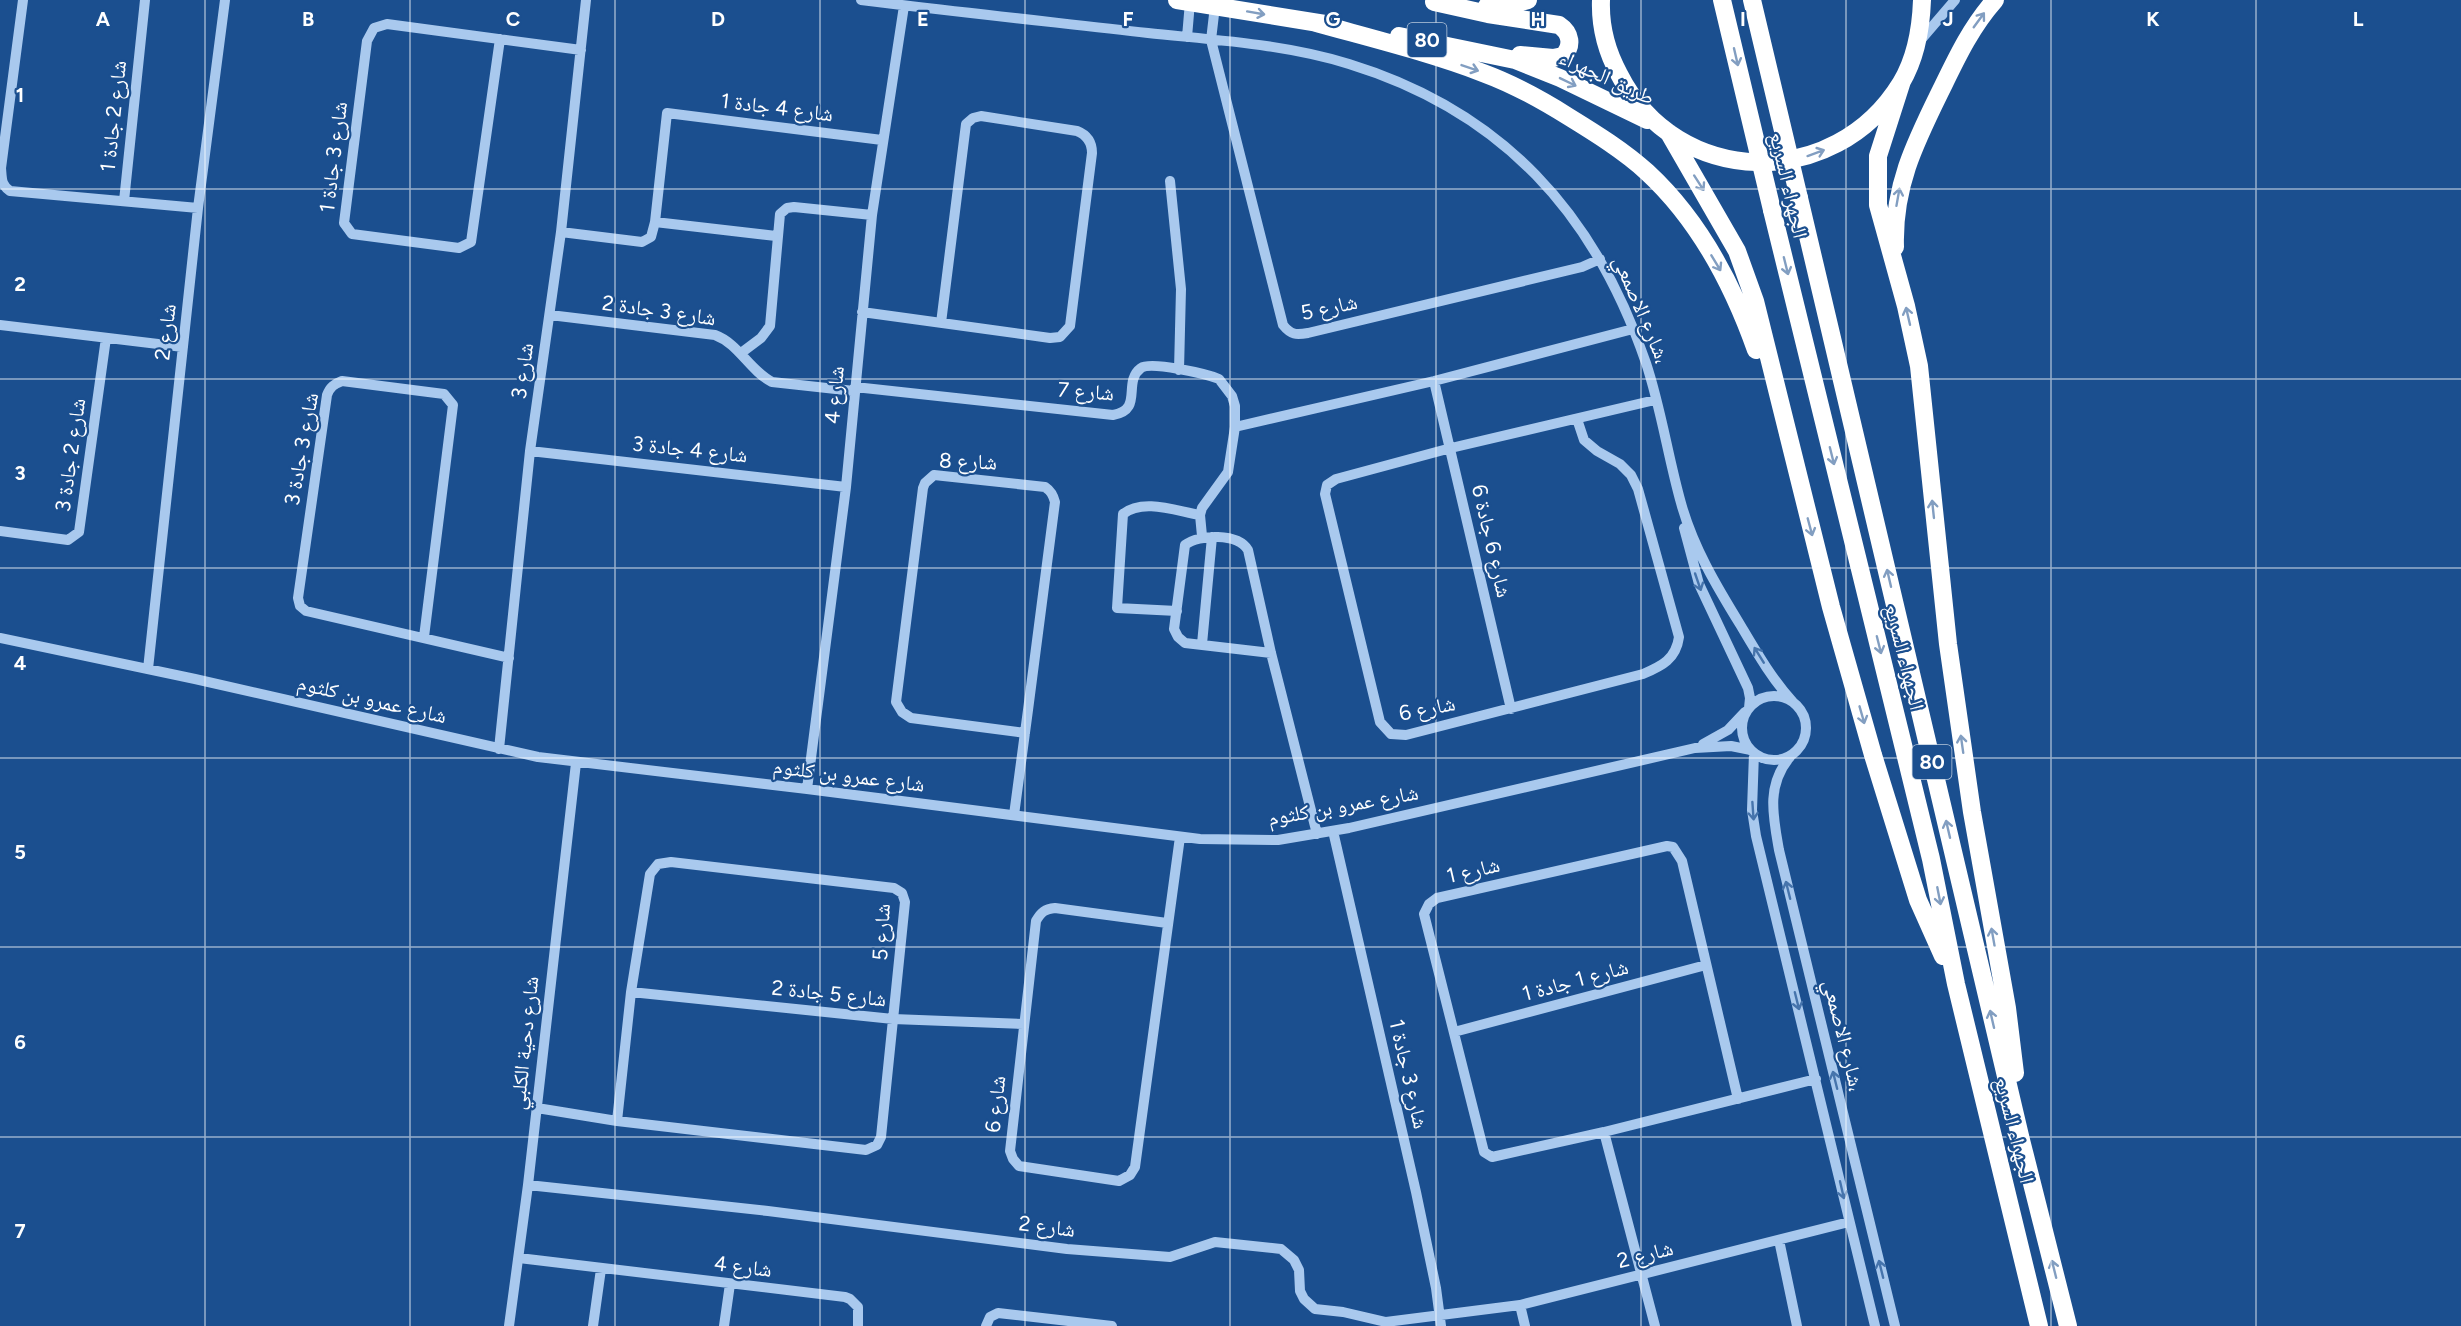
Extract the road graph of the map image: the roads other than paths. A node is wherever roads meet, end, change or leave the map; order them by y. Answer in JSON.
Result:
{"nodes":[{"id":1,"x":24,"y":0,"type":"edge"},
{"id":2,"x":145,"y":0,"type":"edge"},
{"id":3,"x":225,"y":0,"type":"edge"},
{"id":4,"x":586,"y":0,"type":"edge"},
{"id":5,"x":861,"y":0,"type":"edge"},
{"id":6,"x":1528,"y":0,"type":"edge"},
{"id":7,"x":1601,"y":0,"type":"edge"},
{"id":8,"x":1722,"y":0,"type":"edge"},
{"id":9,"x":1752,"y":0,"type":"edge"},
{"id":10,"x":1922,"y":0,"type":"edge"},
{"id":11,"x":1955,"y":0,"type":"edge"},
{"id":12,"x":1995,"y":0,"type":"edge"},
{"id":13,"x":1184,"y":1,"type":"edge"},
{"id":14,"x":1427,"y":1,"type":"edge"},
{"id":15,"x":1463,"y":2,"type":"edge"},
{"id":16,"x":904,"y":6,"type":"junction"},
{"id":17,"x":1215,"y":6,"type":"junction"},
{"id":18,"x":1313,"y":22,"type":"junction"},
{"id":19,"x":1187,"y":37,"type":"junction"},
{"id":20,"x":500,"y":39,"type":"junction"},
{"id":21,"x":1212,"y":40,"type":"junction"},
{"id":22,"x":1432,"y":41,"type":"junction"},
{"id":23,"x":1917,"y":44,"type":"junction"},
{"id":24,"x":581,"y":50,"type":"junction"},
{"id":25,"x":1902,"y":81,"type":"junction"},
{"id":26,"x":1666,"y":130,"type":"junction"},
{"id":27,"x":882,"y":140,"type":"junction"},
{"id":28,"x":1170,"y":181,"type":"dead end"},
{"id":29,"x":124,"y":201,"type":"junction"},
{"id":30,"x":198,"y":208,"type":"junction"},
{"id":31,"x":872,"y":215,"type":"junction"},
{"id":32,"x":655,"y":222,"type":"junction"},
{"id":33,"x":561,"y":232,"type":"junction"},
{"id":34,"x":776,"y":236,"type":"junction"},
{"id":35,"x":1600,"y":259,"type":"junction"},
{"id":36,"x":1898,"y":276,"type":"junction"},
{"id":37,"x":862,"y":312,"type":"junction"},
{"id":38,"x":550,"y":315,"type":"junction"},
{"id":39,"x":941,"y":323,"type":"junction"},
{"id":40,"x":0,"y":326,"type":"edge"},
{"id":41,"x":1633,"y":329,"type":"junction"},
{"id":42,"x":106,"y":338,"type":"junction"},
{"id":43,"x":183,"y":347,"type":"junction"},
{"id":44,"x":741,"y":353,"type":"junction"},
{"id":45,"x":1179,"y":370,"type":"junction"},
{"id":46,"x":1434,"y":381,"type":"junction"},
{"id":47,"x":854,"y":389,"type":"junction"},
{"id":48,"x":1655,"y":400,"type":"junction"},
{"id":49,"x":1577,"y":419,"type":"junction"},
{"id":50,"x":1235,"y":427,"type":"junction"},
{"id":51,"x":1785,"y":430,"type":"junction"},
{"id":52,"x":1451,"y":448,"type":"junction"},
{"id":53,"x":530,"y":451,"type":"junction"},
{"id":54,"x":846,"y":487,"type":"junction"},
{"id":55,"x":1681,"y":504,"type":"junction"},
{"id":56,"x":1200,"y":515,"type":"junction"},
{"id":57,"x":0,"y":531,"type":"edge"},
{"id":58,"x":1207,"y":537,"type":"junction"},
{"id":59,"x":1177,"y":611,"type":"junction"},
{"id":60,"x":424,"y":637,"type":"junction"},
{"id":61,"x":0,"y":638,"type":"edge"},
{"id":62,"x":1202,"y":644,"type":"junction"},
{"id":63,"x":1271,"y":653,"type":"junction"},
{"id":64,"x":509,"y":658,"type":"junction"},
{"id":65,"x":148,"y":669,"type":"junction"},
{"id":66,"x":1793,"y":702,"type":"junction"},
{"id":67,"x":1511,"y":709,"type":"junction"},
{"id":68,"x":1748,"y":709,"type":"junction"},
{"id":69,"x":1025,"y":733,"type":"junction"},
{"id":70,"x":499,"y":748,"type":"junction"},
{"id":71,"x":1695,"y":748,"type":"junction"},
{"id":72,"x":1752,"y":751,"type":"junction"},
{"id":73,"x":1790,"y":757,"type":"junction"},
{"id":74,"x":576,"y":763,"type":"junction"},
{"id":75,"x":807,"y":789,"type":"junction"},
{"id":76,"x":1014,"y":815,"type":"junction"},
{"id":77,"x":1333,"y":831,"type":"junction"},
{"id":78,"x":1317,"y":834,"type":"junction"},
{"id":79,"x":1180,"y":837,"type":"junction"},
{"id":80,"x":1167,"y":923,"type":"junction"},
{"id":81,"x":1706,"y":965,"type":"junction"},
{"id":82,"x":1956,"y":984,"type":"junction"},
{"id":83,"x":631,"y":992,"type":"junction"},
{"id":84,"x":893,"y":1019,"type":"junction"},
{"id":85,"x":1023,"y":1024,"type":"junction"},
{"id":86,"x":1454,"y":1032,"type":"junction"},
{"id":87,"x":1816,"y":1079,"type":"junction"},
{"id":88,"x":1738,"y":1099,"type":"junction"},
{"id":89,"x":537,"y":1108,"type":"junction"},
{"id":90,"x":617,"y":1121,"type":"junction"},
{"id":91,"x":1604,"y":1132,"type":"junction"},
{"id":92,"x":2021,"y":1140,"type":"junction"},
{"id":93,"x":528,"y":1185,"type":"junction"},
{"id":94,"x":1849,"y":1222,"type":"junction"},
{"id":95,"x":1779,"y":1240,"type":"junction"},
{"id":96,"x":519,"y":1258,"type":"junction"},
{"id":97,"x":601,"y":1269,"type":"junction"},
{"id":98,"x":1642,"y":1274,"type":"junction"},
{"id":99,"x":730,"y":1284,"type":"junction"},
{"id":100,"x":1520,"y":1305,"type":"junction"},
{"id":101,"x":1441,"y":1321,"type":"edge"},
{"id":102,"x":509,"y":1326,"type":"edge"},
{"id":103,"x":593,"y":1326,"type":"edge"},
{"id":104,"x":724,"y":1326,"type":"edge"},
{"id":105,"x":858,"y":1326,"type":"edge"},
{"id":106,"x":986,"y":1326,"type":"edge"},
{"id":107,"x":1112,"y":1326,"type":"edge"},
{"id":108,"x":1525,"y":1326,"type":"edge"},
{"id":109,"x":1655,"y":1326,"type":"edge"},
{"id":110,"x":1797,"y":1326,"type":"edge"},
{"id":111,"x":1875,"y":1326,"type":"edge"},
{"id":112,"x":1895,"y":1326,"type":"edge"},
{"id":113,"x":2039,"y":1326,"type":"edge"},
{"id":114,"x":2068,"y":1326,"type":"edge"}],
"edges":[{"from":1,"to":29,"type":"street","name":"شارع 2 جادة 1"},
{"from":2,"to":29,"type":"street","name":"شارع 2 جادة 1"},
{"from":3,"to":30,"type":"street","name":"شارع 2"},
{"from":4,"to":24,"type":"street","name":"شارع 3"},
{"from":5,"to":16,"type":"street","name":"شارع الاصمعي،"},
{"from":6,"to":15,"type":"highway","number":"80"},
{"from":7,"to":26,"type":"highway","number":"80"},
{"from":8,"to":82,"type":"highway","name":"الجهراء السريع","number":"80","one_way":true,"bridge":true},
{"from":92,"to":9,"type":"highway","name":"الجهراء السريع","number":"80","one_way":true,"bridge":true},
{"from":10,"to":23,"type":"highway","number":"80"},
{"from":11,"to":23,"type":"street"},
{"from":36,"to":12,"type":"highway","one_way":true},
{"from":13,"to":17,"type":"highway","name":"طريق الجهراء","number":"80"},
{"from":13,"to":19,"type":"street","name":"طريق الجهراء"},
{"from":14,"to":15,"type":"highway","number":"80"},
{"from":14,"to":22,"type":"highway"},
{"from":16,"to":19,"type":"street","name":"شارع الاصمعي،"},
{"from":16,"to":27,"type":"street","name":"شارع 4"},
{"from":17,"to":18,"type":"highway","name":"طريق الجهراء","number":"80","one_way":true},
{"from":17,"to":21,"type":"street"},
{"from":18,"to":22,"type":"highway","name":"طريق الجهراء","number":"80"},
{"from":18,"to":51,"type":"highway","one_way":true},
{"from":19,"to":21,"type":"street","name":"شارع الاصمعي،"},
{"from":20,"to":20,"type":"street","name":"شارع 3 جادة 1"},
{"from":20,"to":24,"type":"street","name":"شارع 3 جادة 1"},
{"from":21,"to":35,"type":"street","name":"شارع الاصمعي،"},
{"from":21,"to":35,"type":"street","name":"شارع 5"},
{"from":22,"to":26,"type":"highway","name":"طريق الجهراء","number":"80","one_way":true},
{"from":23,"to":25,"type":"highway","number":"80"},
{"from":24,"to":33,"type":"street","name":"شارع 3"},
{"from":26,"to":25,"type":"highway","number":"80","one_way":true},
{"from":25,"to":36,"type":"highway"},
{"from":26,"to":51,"type":"highway","one_way":true},
{"from":27,"to":31,"type":"street","name":"شارع 4"},
{"from":27,"to":32,"type":"street","name":"شارع 4 جادة 1"},
{"from":28,"to":45,"type":"street"},
{"from":29,"to":30,"type":"street","name":"شارع 2 جادة 1"},
{"from":30,"to":43,"type":"street","name":"شارع 2"},
{"from":31,"to":34,"type":"street"},
{"from":31,"to":37,"type":"street","name":"شارع 4"},
{"from":32,"to":33,"type":"street"},
{"from":32,"to":34,"type":"street"},
{"from":33,"to":38,"type":"street","name":"شارع 3"},
{"from":34,"to":44,"type":"street"},
{"from":35,"to":41,"type":"street","name":"شارع الاصمعي،"},
{"from":92,"to":36,"type":"highway","one_way":true},
{"from":37,"to":39,"type":"street"},
{"from":37,"to":47,"type":"street","name":"شارع 4"},
{"from":38,"to":44,"type":"street","name":"شارع 3 جادة 2"},
{"from":38,"to":53,"type":"street","name":"شارع 3"},
{"from":39,"to":39,"type":"street"},
{"from":40,"to":42,"type":"street"},
{"from":41,"to":46,"type":"street"},
{"from":41,"to":48,"type":"street","name":"شارع الاصمعي،"},
{"from":42,"to":43,"type":"street"},
{"from":42,"to":57,"type":"street","name":"شارع 2 جادة 3"},
{"from":43,"to":65,"type":"street","name":"شارع 2"},
{"from":44,"to":47,"type":"street","name":"شارع 3 جادة 2"},
{"from":45,"to":47,"type":"street","name":"شارع 7"},
{"from":45,"to":50,"type":"street","name":"شارع 7"},
{"from":46,"to":50,"type":"street"},
{"from":46,"to":52,"type":"street","name":"شارع 6 جادة 6"},
{"from":47,"to":54,"type":"street","name":"شارع 4"},
{"from":48,"to":49,"type":"street","name":"شارع 6"},
{"from":48,"to":55,"type":"street","name":"شارع الاصمعي،"},
{"from":49,"to":52,"type":"street","name":"شارع 6"},
{"from":49,"to":67,"type":"street","name":"شارع 6"},
{"from":50,"to":56,"type":"street","name":"شارع 7"},
{"from":51,"to":82,"type":"highway","one_way":true},
{"from":52,"to":67,"type":"street","name":"شارع 6 جادة 6"},
{"from":52,"to":67,"type":"street","name":"شارع 6"},
{"from":53,"to":54,"type":"street","name":"شارع 4 جادة 3"},
{"from":53,"to":64,"type":"street","name":"شارع 3"},
{"from":54,"to":75,"type":"street","name":"شارع 4"},
{"from":66,"to":55,"type":"street","name":"شارع الاصمعي،","one_way":true},
{"from":55,"to":68,"type":"street","name":"شارع الاصمعي،","one_way":true},
{"from":56,"to":58,"type":"street"},
{"from":56,"to":59,"type":"street"},
{"from":58,"to":59,"type":"street"},
{"from":58,"to":62,"type":"street"},
{"from":58,"to":63,"type":"street"},
{"from":59,"to":62,"type":"street"},
{"from":60,"to":60,"type":"street","name":"شارع 3 جادة 3"},
{"from":60,"to":64,"type":"street","name":"شارع 3 جادة 3"},
{"from":61,"to":65,"type":"street","name":"شارع عمرو بن كلثوم"},
{"from":62,"to":63,"type":"street"},
{"from":63,"to":78,"type":"street"},
{"from":64,"to":70,"type":"street","name":"شارع 3"},
{"from":65,"to":70,"type":"street","name":"شارع عمرو بن كلثوم"},
{"from":66,"to":68,"type":"street"},
{"from":66,"to":73,"type":"street"},
{"from":68,"to":71,"type":"street","name":"شارع عمرو بن كلثوم"},
{"from":68,"to":72,"type":"street"},
{"from":69,"to":69,"type":"street","name":"شارع 8"},
{"from":69,"to":76,"type":"street","name":"شارع 8"},
{"from":70,"to":74,"type":"street","name":"شارع عمرو بن كلثوم"},
{"from":71,"to":72,"type":"street","name":"شارع عمرو بن كلثوم"},
{"from":71,"to":77,"type":"street","name":"شارع عمرو بن كلثوم"},
{"from":72,"to":73,"type":"street"},
{"from":72,"to":87,"type":"street","name":"شارع الاصمعي،","one_way":true},
{"from":112,"to":73,"type":"street","name":"شارع الاصمعي،","one_way":true},
{"from":74,"to":75,"type":"street","name":"شارع عمرو بن كلثوم"},
{"from":74,"to":89,"type":"street","name":"شارع دحية الكلبي"},
{"from":75,"to":76,"type":"street","name":"شارع عمرو بن كلثوم"},
{"from":76,"to":79,"type":"street","name":"شارع عمرو بن كلثوم"},
{"from":77,"to":78,"type":"street","name":"شارع عمرو بن كلثوم"},
{"from":77,"to":101,"type":"street","name":"شارع 3 جادة 1"},
{"from":78,"to":79,"type":"street","name":"شارع عمرو بن كلثوم"},
{"from":79,"to":80,"type":"street","name":"شارع 6"},
{"from":80,"to":85,"type":"street","name":"شارع 6"},
{"from":80,"to":85,"type":"street","name":"شارع 6"},
{"from":81,"to":86,"type":"street","name":"شارع 1 جادة 1"},
{"from":81,"to":86,"type":"street","name":"شارع 1"},
{"from":81,"to":88,"type":"street","name":"شارع 1"},
{"from":82,"to":113,"type":"highway","name":"الجهراء السريع","number":"80"},
{"from":83,"to":84,"type":"street","name":"شارع 5 جادة 2"},
{"from":83,"to":84,"type":"street","name":"شارع 5"},
{"from":83,"to":90,"type":"street","name":"شارع 5"},
{"from":84,"to":85,"type":"street","name":"شارع 5 جادة 2"},
{"from":84,"to":90,"type":"street","name":"شارع 5"},
{"from":86,"to":91,"type":"street","name":"شارع 1"},
{"from":87,"to":88,"type":"street","name":"شارع 1"},
{"from":87,"to":94,"type":"street","name":"شارع الاصمعي،","one_way":true},
{"from":88,"to":91,"type":"street","name":"شارع 1"},
{"from":89,"to":90,"type":"street","name":"شارع 5"},
{"from":89,"to":93,"type":"street","name":"شارع دحية الكلبي"},
{"from":91,"to":98,"type":"street"},
{"from":114,"to":92,"type":"highway","name":"الجهراء السريع","number":"80","one_way":true},
{"from":93,"to":96,"type":"street","name":"شارع دحية الكلبي"},
{"from":93,"to":101,"type":"street","name":"شارع 2"},
{"from":94,"to":95,"type":"street","name":"شارع 2"},
{"from":94,"to":111,"type":"street","name":"شارع الاصمعي،"},
{"from":95,"to":98,"type":"street","name":"شارع 2"},
{"from":95,"to":110,"type":"street"},
{"from":96,"to":97,"type":"street","name":"شارع 4"},
{"from":96,"to":102,"type":"street","name":"شارع دحية الكلبي"},
{"from":97,"to":99,"type":"street","name":"شارع 4"},
{"from":97,"to":103,"type":"street"},
{"from":98,"to":100,"type":"street","name":"شارع 2"},
{"from":98,"to":109,"type":"street"},
{"from":99,"to":104,"type":"street"},
{"from":99,"to":105,"type":"street","name":"شارع 4"},
{"from":100,"to":101,"type":"street","name":"شارع 2"},
{"from":100,"to":108,"type":"street"},
{"from":106,"to":107,"type":"street"}]}
